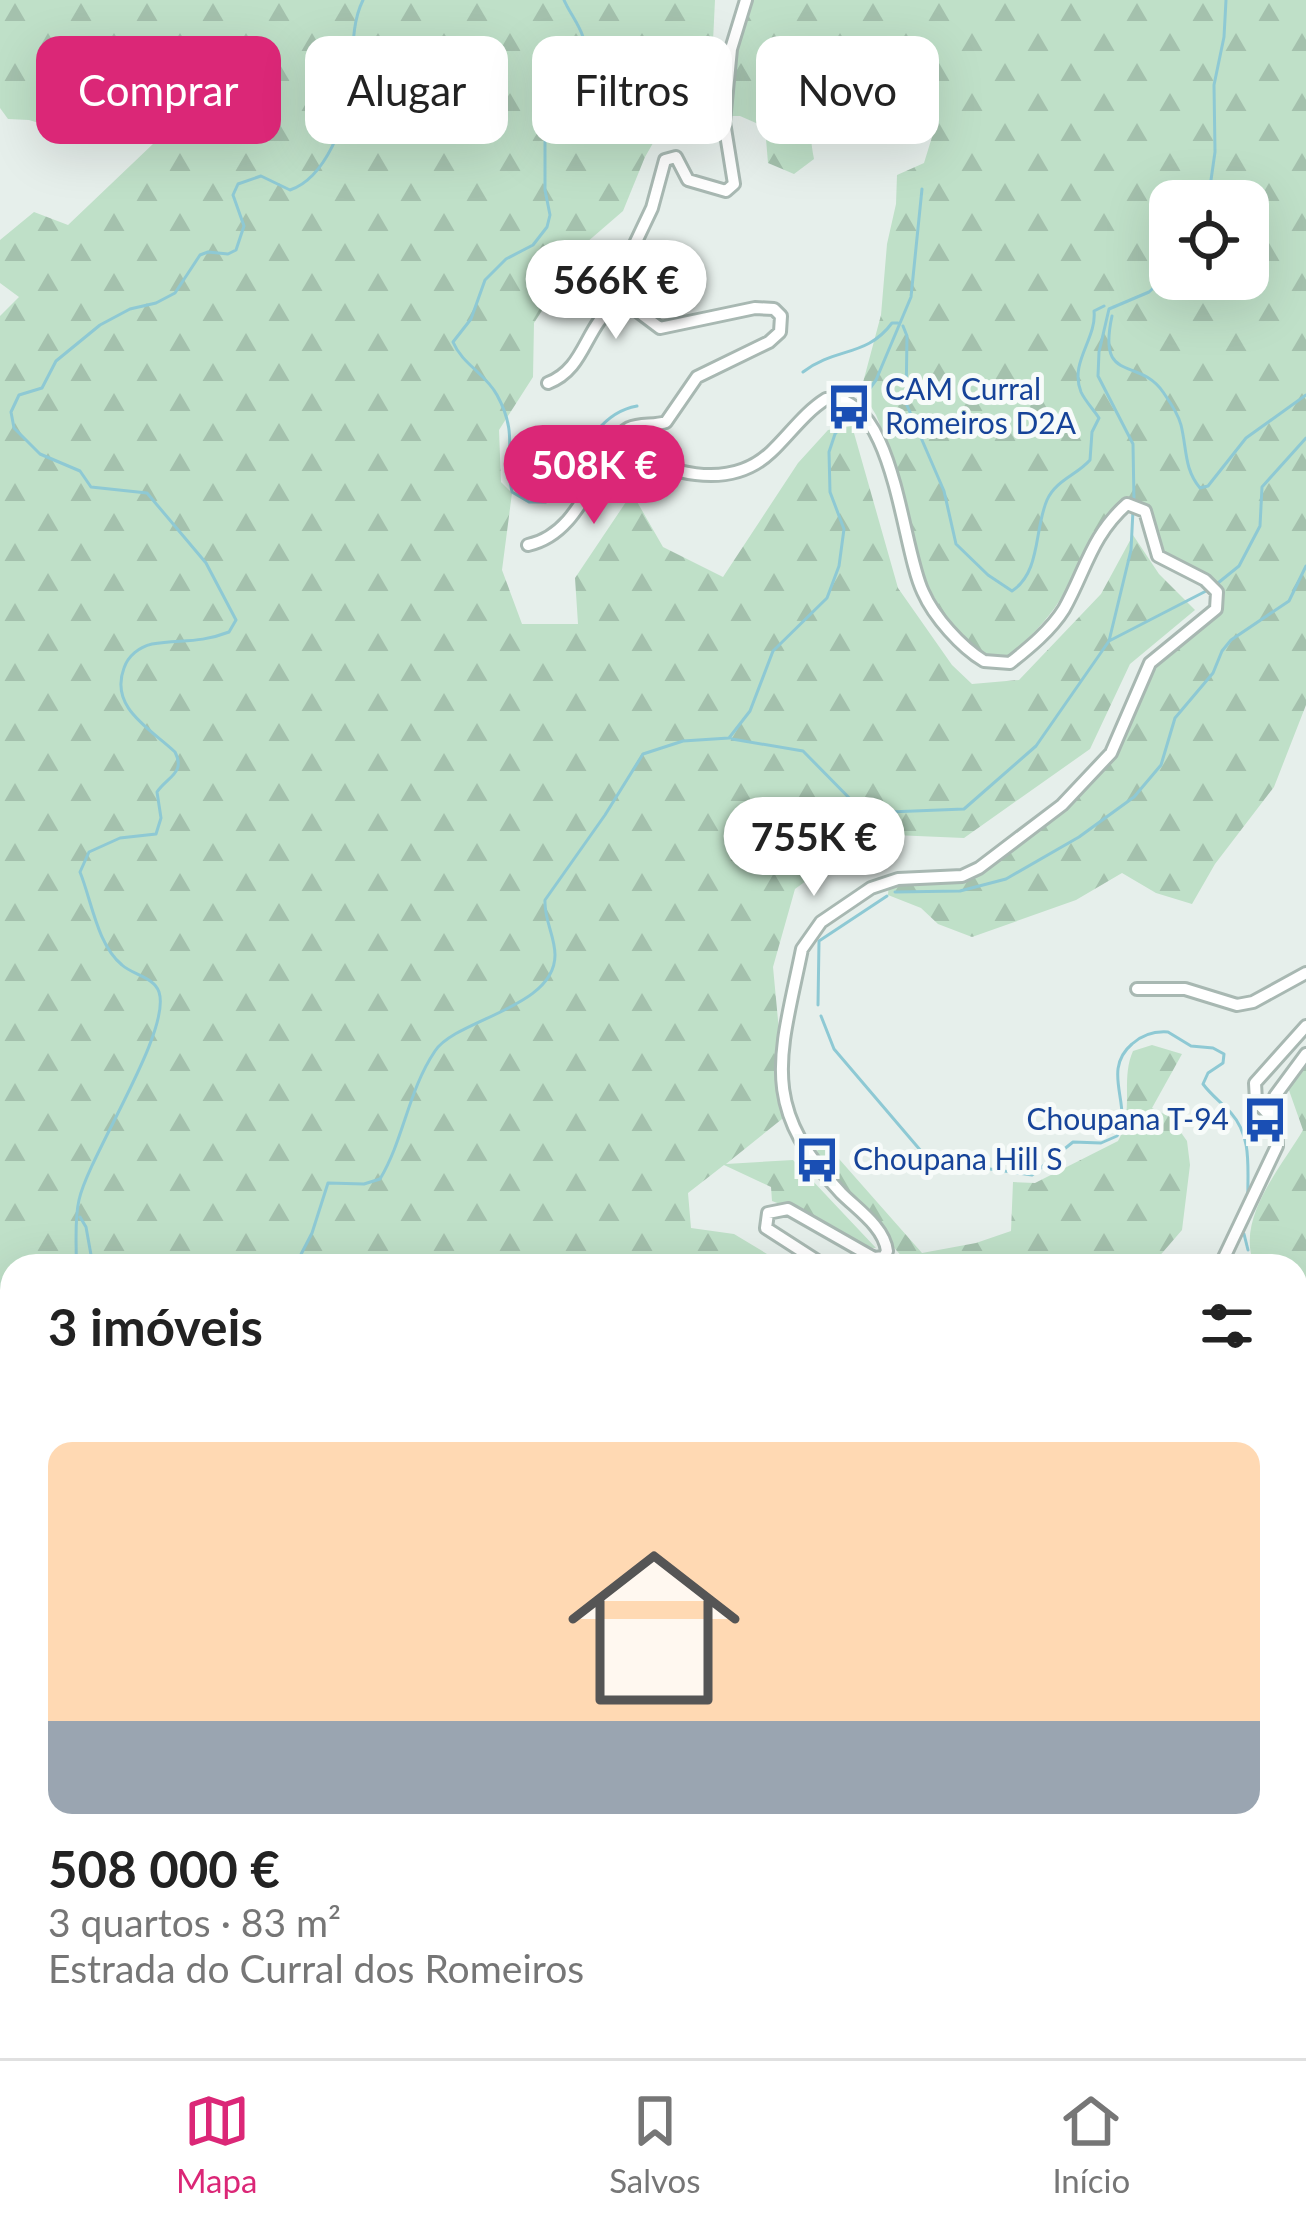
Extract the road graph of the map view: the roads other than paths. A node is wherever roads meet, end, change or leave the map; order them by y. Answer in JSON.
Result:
{"nodes":[{"id":1,"x":746,"y":0,"type":"edge"},
{"id":2,"x":622,"y":304,"type":"junction"},
{"id":3,"x":548,"y":383,"type":"dead end"},
{"id":4,"x":619,"y":446,"type":"junction"},
{"id":5,"x":528,"y":545,"type":"dead end"},
{"id":6,"x":1306,"y":973,"type":"edge"},
{"id":7,"x":1137,"y":989,"type":"dead end"},
{"id":8,"x":1306,"y":1026,"type":"edge"},
{"id":9,"x":1306,"y":1054,"type":"edge"},
{"id":10,"x":1274,"y":1120,"type":"junction"},
{"id":11,"x":806,"y":1254,"type":"edge"},
{"id":12,"x":867,"y":1254,"type":"edge"},
{"id":13,"x":886,"y":1254,"type":"edge"},
{"id":14,"x":1226,"y":1254,"type":"edge"}],
"edges":[{"from":1,"to":2,"type":"street"},
{"from":2,"to":3,"type":"street"},
{"from":2,"to":4,"type":"street"},
{"from":4,"to":5,"type":"street"},
{"from":4,"to":13,"type":"street"},
{"from":6,"to":7,"type":"street"},
{"from":8,"to":10,"type":"street"},
{"from":9,"to":10,"type":"street"},
{"from":10,"to":14,"type":"street"},
{"from":11,"to":12,"type":"street"}]}
